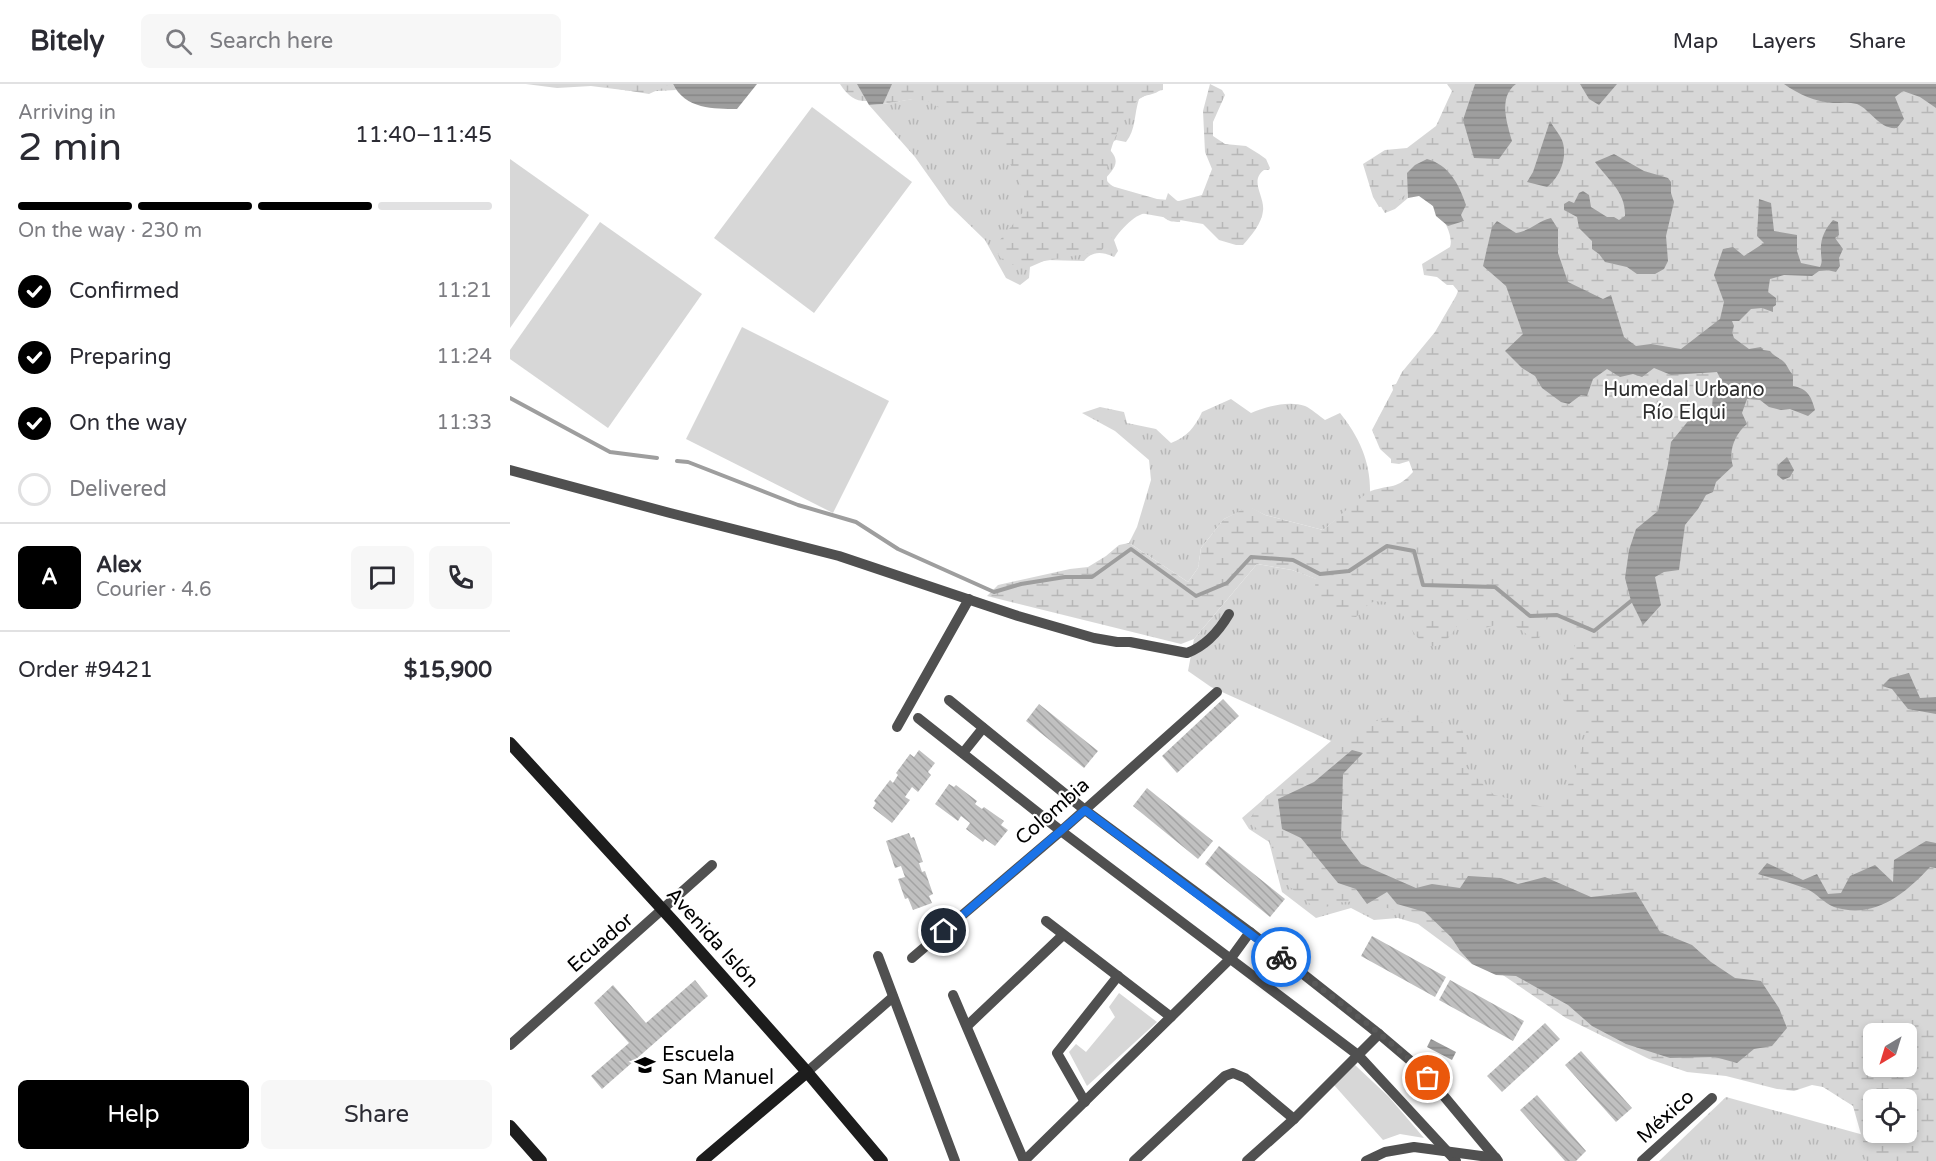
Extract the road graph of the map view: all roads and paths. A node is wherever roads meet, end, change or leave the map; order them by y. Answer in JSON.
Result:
{"nodes":[{"id":1,"x":510,"y":470,"type":"edge"},
{"id":2,"x":969,"y":599,"type":"junction"},
{"id":3,"x":1229,"y":614,"type":"dead end"},
{"id":4,"x":1217,"y":692,"type":"dead end"},
{"id":5,"x":949,"y":700,"type":"dead end"},
{"id":6,"x":918,"y":718,"type":"dead end"},
{"id":7,"x":897,"y":727,"type":"dead end"},
{"id":8,"x":983,"y":728,"type":"junction"},
{"id":9,"x":511,"y":747,"type":"edge"},
{"id":10,"x":963,"y":753,"type":"junction"},
{"id":11,"x":1085,"y":810,"type":"junction"},
{"id":12,"x":1061,"y":831,"type":"junction"},
{"id":13,"x":712,"y":865,"type":"dead end"},
{"id":14,"x":663,"y":910,"type":"junction"},
{"id":15,"x":1046,"y":921,"type":"dead end"},
{"id":16,"x":1250,"y":932,"type":"junction"},
{"id":17,"x":1063,"y":935,"type":"junction"},
{"id":18,"x":878,"y":956,"type":"dead end"},
{"id":19,"x":912,"y":958,"type":"dead end"},
{"id":20,"x":1232,"y":958,"type":"junction"},
{"id":21,"x":1118,"y":976,"type":"junction"},
{"id":22,"x":953,"y":995,"type":"dead end"},
{"id":23,"x":893,"y":997,"type":"junction"},
{"id":24,"x":1171,"y":1017,"type":"junction"},
{"id":25,"x":967,"y":1026,"type":"junction"},
{"id":26,"x":1379,"y":1034,"type":"junction"},
{"id":27,"x":510,"y":1045,"type":"edge"},
{"id":28,"x":1358,"y":1055,"type":"junction"},
{"id":29,"x":807,"y":1072,"type":"junction"},
{"id":30,"x":1712,"y":1098,"type":"dead end"},
{"id":31,"x":1085,"y":1102,"type":"junction"},
{"id":32,"x":1294,"y":1119,"type":"junction"},
{"id":33,"x":510,"y":1126,"type":"edge"},
{"id":34,"x":1447,"y":1151,"type":"junction"},
{"id":35,"x":1497,"y":1160,"type":"edge"},
{"id":36,"x":541,"y":1161,"type":"edge"},
{"id":37,"x":702,"y":1161,"type":"edge"},
{"id":38,"x":882,"y":1161,"type":"edge"},
{"id":39,"x":955,"y":1161,"type":"edge"},
{"id":40,"x":1024,"y":1161,"type":"edge"},
{"id":41,"x":1134,"y":1161,"type":"edge"},
{"id":42,"x":1247,"y":1161,"type":"edge"},
{"id":43,"x":1366,"y":1161,"type":"edge"},
{"id":44,"x":1456,"y":1161,"type":"edge"},
{"id":45,"x":1642,"y":1161,"type":"edge"}],
"edges":[{"from":1,"to":2,"type":"street"},
{"from":2,"to":3,"type":"street"},
{"from":2,"to":7,"type":"street"},
{"from":4,"to":11,"type":"street","name":"Colombia"},
{"from":5,"to":8,"type":"street"},
{"from":6,"to":10,"type":"street"},
{"from":8,"to":10,"type":"street"},
{"from":8,"to":11,"type":"street"},
{"from":9,"to":14,"type":"main road","name":"Avenida Islón"},
{"from":10,"to":12,"type":"street"},
{"from":11,"to":12,"type":"street","name":"Colombia"},
{"from":11,"to":16,"type":"street"},
{"from":12,"to":19,"type":"street","name":"Colombia"},
{"from":12,"to":20,"type":"street"},
{"from":13,"to":14,"type":"street","name":"Ecuador"},
{"from":14,"to":27,"type":"street","name":"Ecuador"},
{"from":14,"to":29,"type":"main road","name":"Avenida Islón"},
{"from":15,"to":17,"type":"street"},
{"from":16,"to":20,"type":"street"},
{"from":16,"to":26,"type":"street"},
{"from":17,"to":21,"type":"street"},
{"from":17,"to":25,"type":"street"},
{"from":18,"to":23,"type":"street"},
{"from":20,"to":24,"type":"street"},
{"from":20,"to":28,"type":"street"},
{"from":21,"to":24,"type":"street"},
{"from":21,"to":31,"type":"street"},
{"from":22,"to":25,"type":"street"},
{"from":23,"to":29,"type":"street"},
{"from":23,"to":39,"type":"street"},
{"from":24,"to":31,"type":"street"},
{"from":25,"to":40,"type":"street"},
{"from":26,"to":28,"type":"street"},
{"from":26,"to":35,"type":"street"},
{"from":28,"to":32,"type":"street"},
{"from":28,"to":34,"type":"street"},
{"from":29,"to":37,"type":"main road"},
{"from":29,"to":38,"type":"main road","name":"Avenida Islón"},
{"from":30,"to":45,"type":"street","name":"México"},
{"from":31,"to":40,"type":"street"},
{"from":32,"to":41,"type":"street"},
{"from":32,"to":42,"type":"street"},
{"from":33,"to":36,"type":"main road"},
{"from":34,"to":35,"type":"street"},
{"from":34,"to":43,"type":"street"},
{"from":34,"to":44,"type":"street"}]}
